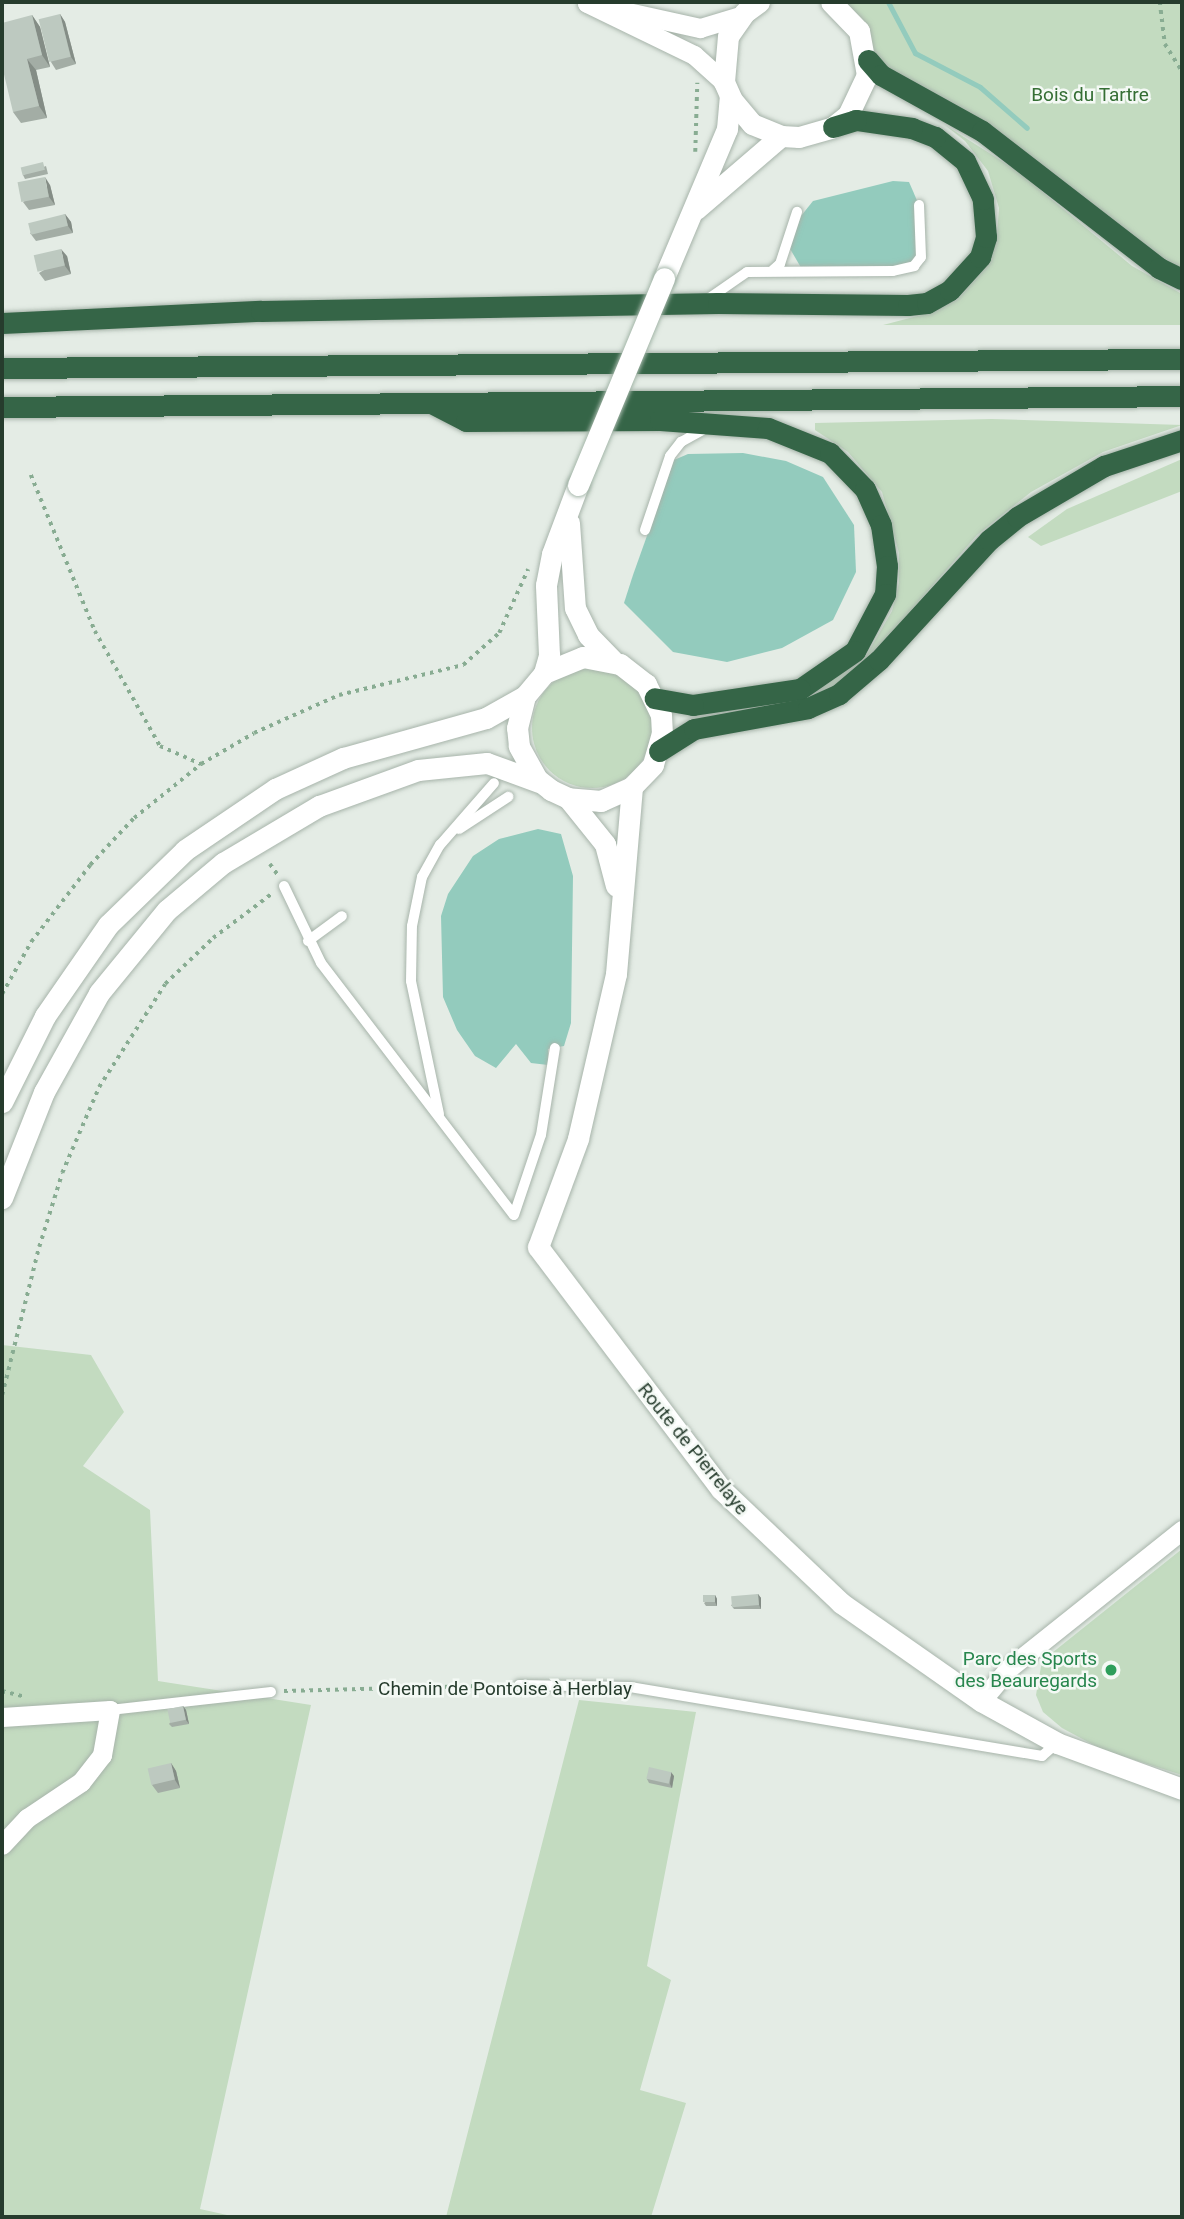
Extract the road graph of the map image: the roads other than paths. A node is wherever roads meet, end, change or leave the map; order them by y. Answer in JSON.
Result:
{"nodes":[{"id":1,"x":585,"y":2,"type":"edge"},
{"id":2,"x":831,"y":2,"type":"edge"},
{"id":3,"x":751,"y":8,"type":"edge"},
{"id":4,"x":850,"y":10,"type":"edge"},
{"id":5,"x":868,"y":60,"type":"junction"},
{"id":6,"x":727,"y":90,"type":"junction"},
{"id":7,"x":833,"y":127,"type":"junction"},
{"id":8,"x":781,"y":136,"type":"junction"},
{"id":9,"x":919,"y":205,"type":"dead end"},
{"id":10,"x":797,"y":212,"type":"dead end"},
{"id":11,"x":687,"y":218,"type":"junction"},
{"id":12,"x":798,"y":262,"type":"dead end"},
{"id":13,"x":773,"y":270,"type":"junction"},
{"id":14,"x":1182,"y":279,"type":"edge"},
{"id":15,"x":702,"y":303,"type":"junction"},
{"id":16,"x":2,"y":323,"type":"edge"},
{"id":17,"x":1182,"y":359,"type":"edge"},
{"id":18,"x":2,"y":368,"type":"edge"},
{"id":19,"x":1182,"y":396,"type":"edge"},
{"id":20,"x":431,"y":403,"type":"junction"},
{"id":21,"x":2,"y":407,"type":"edge"},
{"id":22,"x":716,"y":422,"type":"junction"},
{"id":23,"x":1182,"y":440,"type":"edge"},
{"id":24,"x":568,"y":514,"type":"junction"},
{"id":25,"x":645,"y":530,"type":"dead end"},
{"id":26,"x":612,"y":661,"type":"junction"},
{"id":27,"x":544,"y":673,"type":"junction"},
{"id":28,"x":526,"y":695,"type":"junction"},
{"id":29,"x":655,"y":698,"type":"junction"},
{"id":30,"x":659,"y":751,"type":"junction"},
{"id":31,"x":494,"y":783,"type":"dead end"},
{"id":32,"x":542,"y":783,"type":"junction"},
{"id":33,"x":632,"y":787,"type":"junction"},
{"id":34,"x":509,"y":797,"type":"dead end"},
{"id":35,"x":568,"y":799,"type":"junction"},
{"id":36,"x":440,"y":845,"type":"junction"},
{"id":37,"x":284,"y":886,"type":"road end"},
{"id":38,"x":620,"y":908,"type":"junction"},
{"id":39,"x":342,"y":916,"type":"dead end"},
{"id":40,"x":309,"y":941,"type":"junction"},
{"id":41,"x":555,"y":1048,"type":"dead end"},
{"id":42,"x":2,"y":1102,"type":"edge"},
{"id":43,"x":439,"y":1117,"type":"junction"},
{"id":44,"x":2,"y":1198,"type":"edge"},
{"id":45,"x":1182,"y":1530,"type":"edge"},
{"id":46,"x":519,"y":1685,"type":"road end"},
{"id":47,"x":271,"y":1692,"type":"road end"},
{"id":48,"x":981,"y":1701,"type":"junction"},
{"id":49,"x":2,"y":1707,"type":"edge"},
{"id":50,"x":110,"y":1710,"type":"junction"},
{"id":51,"x":29,"y":1712,"type":"junction"},
{"id":52,"x":2,"y":1717,"type":"edge"},
{"id":53,"x":1056,"y":1743,"type":"junction"},
{"id":54,"x":1182,"y":1789,"type":"edge"},
{"id":55,"x":2,"y":1845,"type":"edge"}],
"edges":[{"from":1,"to":3,"type":"street"},
{"from":1,"to":6,"type":"street"},
{"from":2,"to":4,"type":"main road"},
{"from":3,"to":6,"type":"main road"},
{"from":4,"to":5,"type":"main road"},
{"from":5,"to":7,"type":"main road"},
{"from":5,"to":14,"type":"highway"},
{"from":6,"to":8,"type":"main road"},
{"from":6,"to":11,"type":"main road"},
{"from":7,"to":8,"type":"main road"},
{"from":7,"to":15,"type":"highway"},
{"from":8,"to":11,"type":"main road"},
{"from":9,"to":13,"type":"lane"},
{"from":10,"to":13,"type":"lane"},
{"from":11,"to":24,"type":"main road","bridge":true},
{"from":12,"to":13,"type":"lane"},
{"from":13,"to":15,"type":"lane"},
{"from":15,"to":16,"type":"highway"},
{"from":17,"to":18,"type":"highway"},
{"from":19,"to":20,"type":"highway"},
{"from":20,"to":21,"type":"highway"},
{"from":20,"to":22,"type":"highway"},
{"from":22,"to":25,"type":"lane"},
{"from":22,"to":29,"type":"highway"},
{"from":23,"to":30,"type":"highway"},
{"from":24,"to":26,"type":"main road"},
{"from":24,"to":27,"type":"main road"},
{"from":26,"to":27,"type":"main road"},
{"from":26,"to":29,"type":"main road"},
{"from":27,"to":28,"type":"main road"},
{"from":28,"to":32,"type":"main road"},
{"from":28,"to":42,"type":"main road"},
{"from":29,"to":30,"type":"main road"},
{"from":30,"to":33,"type":"main road"},
{"from":31,"to":36,"type":"lane"},
{"from":32,"to":35,"type":"main road"},
{"from":32,"to":44,"type":"main road"},
{"from":33,"to":35,"type":"main road"},
{"from":33,"to":38,"type":"main road","name":"Route de Pierrelaye"},
{"from":34,"to":36,"type":"lane"},
{"from":35,"to":38,"type":"main road","name":"Route de Pierrelaye"},
{"from":36,"to":43,"type":"lane"},
{"from":37,"to":40,"type":"lane"},
{"from":38,"to":48,"type":"main road","name":"Route de Pierrelaye"},
{"from":39,"to":40,"type":"lane"},
{"from":40,"to":43,"type":"lane"},
{"from":41,"to":43,"type":"lane"},
{"from":45,"to":48,"type":"street"},
{"from":46,"to":53,"type":"lane","name":"Chemin de Pontoise à Herblay"},
{"from":47,"to":50,"type":"lane"},
{"from":48,"to":53,"type":"main road","name":"Route de Pierrelaye"},
{"from":49,"to":51,"type":"street"},
{"from":50,"to":51,"type":"street"},
{"from":50,"to":55,"type":"street"},
{"from":51,"to":52,"type":"street"},
{"from":53,"to":54,"type":"main road","name":"Route de Pierrelaye"}]}
